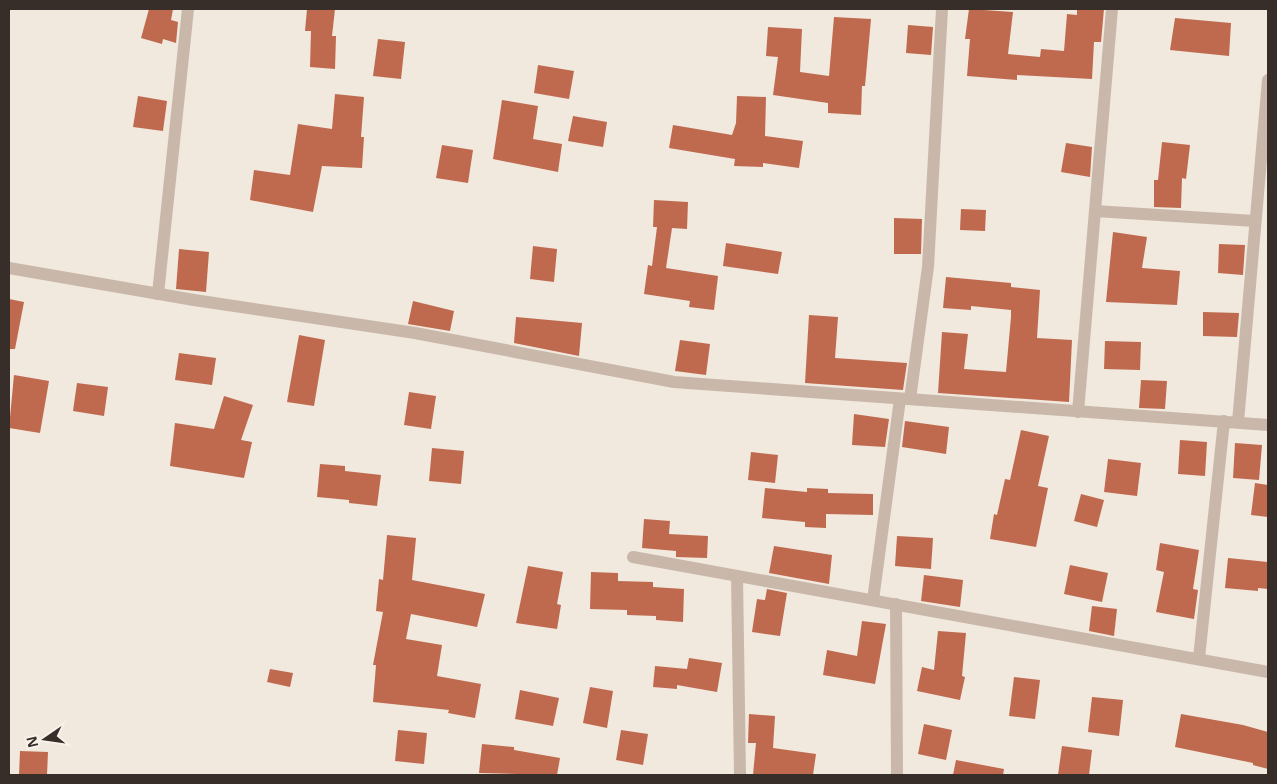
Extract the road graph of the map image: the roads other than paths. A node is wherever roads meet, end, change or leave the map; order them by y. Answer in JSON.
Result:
{"nodes":[{"id":1,"x":188,"y":9,"type":"edge"},
{"id":2,"x":1112,"y":9,"type":"edge"},
{"id":3,"x":939,"y":10,"type":"edge"},
{"id":4,"x":1268,"y":80,"type":"edge"},
{"id":5,"x":1265,"y":151,"type":"edge"},
{"id":6,"x":1095,"y":210,"type":"junction"},
{"id":7,"x":1255,"y":220,"type":"junction"},
{"id":8,"x":9,"y":268,"type":"edge"},
{"id":9,"x":158,"y":294,"type":"junction"},
{"id":10,"x":905,"y":399,"type":"junction"},
{"id":11,"x":1078,"y":412,"type":"junction"},
{"id":12,"x":1224,"y":422,"type":"junction"},
{"id":13,"x":1238,"y":422,"type":"junction"},
{"id":14,"x":1268,"y":424,"type":"edge"},
{"id":15,"x":633,"y":557,"type":"dead end"},
{"id":16,"x":737,"y":576,"type":"junction"},
{"id":17,"x":873,"y":600,"type":"junction"},
{"id":18,"x":896,"y":604,"type":"junction"},
{"id":19,"x":1199,"y":658,"type":"junction"},
{"id":20,"x":1268,"y":672,"type":"edge"},
{"id":21,"x":740,"y":775,"type":"edge"},
{"id":22,"x":897,"y":775,"type":"edge"}],
"edges":[{"from":1,"to":9,"type":"street"},
{"from":2,"to":6,"type":"street"},
{"from":3,"to":10,"type":"street"},
{"from":4,"to":5,"type":"street"},
{"from":5,"to":7,"type":"street"},
{"from":6,"to":7,"type":"street"},
{"from":6,"to":11,"type":"street"},
{"from":7,"to":13,"type":"street"},
{"from":8,"to":9,"type":"street"},
{"from":9,"to":10,"type":"street"},
{"from":10,"to":11,"type":"street"},
{"from":10,"to":17,"type":"street"},
{"from":11,"to":12,"type":"street"},
{"from":12,"to":13,"type":"street"},
{"from":12,"to":19,"type":"street"},
{"from":13,"to":14,"type":"street"},
{"from":15,"to":16,"type":"street"},
{"from":16,"to":17,"type":"street"},
{"from":16,"to":21,"type":"street"},
{"from":17,"to":18,"type":"street"},
{"from":18,"to":19,"type":"street"},
{"from":18,"to":22,"type":"street"},
{"from":19,"to":20,"type":"street"}]}
